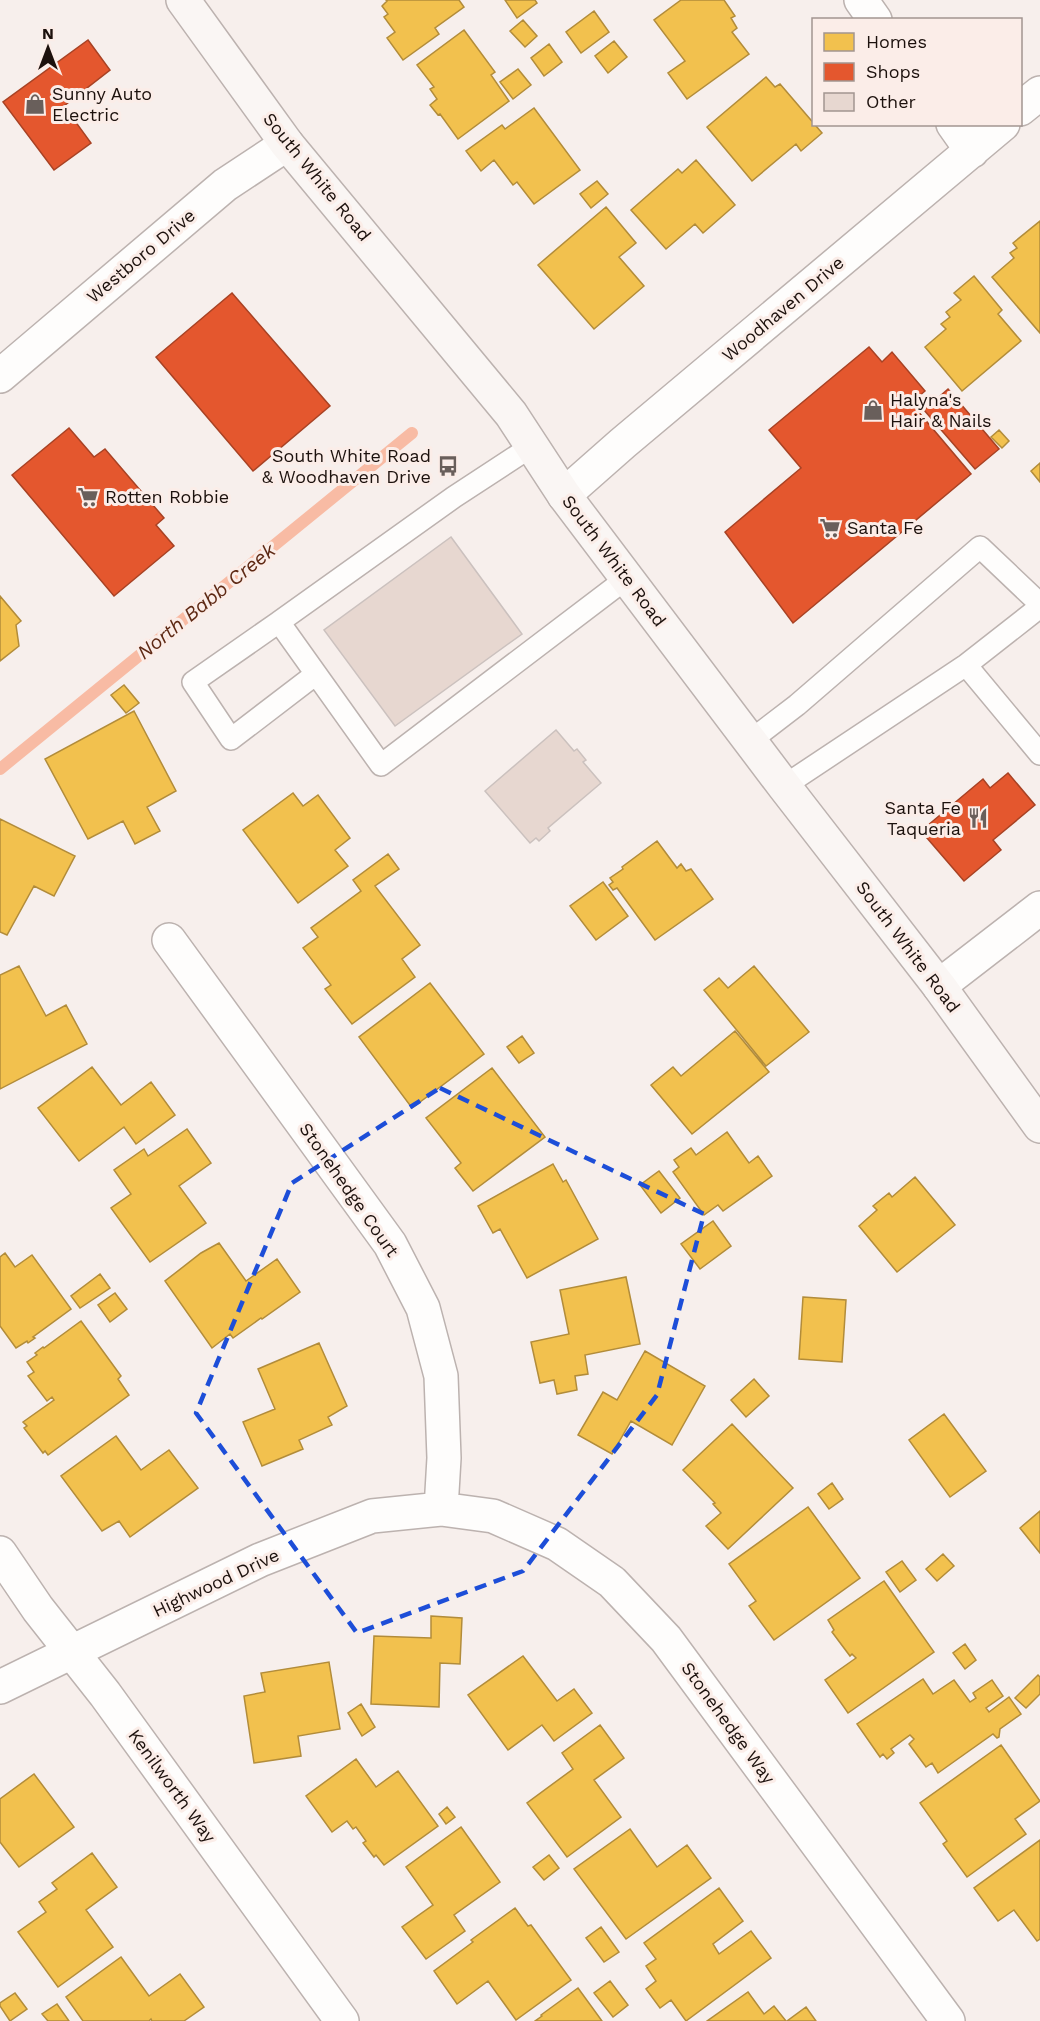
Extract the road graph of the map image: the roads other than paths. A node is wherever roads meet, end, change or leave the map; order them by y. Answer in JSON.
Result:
{"nodes":[{"id":1,"x":183,"y":0,"type":"edge"},
{"id":2,"x":861,"y":0,"type":"edge"},
{"id":3,"x":874,"y":18,"type":"edge"},
{"id":4,"x":1040,"y":93,"type":"edge"},
{"id":5,"x":1022,"y":107,"type":"edge"},
{"id":6,"x":954,"y":126,"type":"edge"},
{"id":7,"x":1001,"y":126,"type":"edge"},
{"id":8,"x":287,"y":144,"type":"junction"},
{"id":9,"x":972,"y":151,"type":"junction"},
{"id":10,"x":0,"y":376,"type":"edge"},
{"id":11,"x":532,"y":446,"type":"junction"},
{"id":12,"x":564,"y":495,"type":"junction"},
{"id":13,"x":627,"y":578,"type":"junction"},
{"id":14,"x":1040,"y":605,"type":"edge"},
{"id":15,"x":279,"y":622,"type":"junction"},
{"id":16,"x":966,"y":665,"type":"junction"},
{"id":17,"x":316,"y":674,"type":"junction"},
{"id":18,"x":750,"y":741,"type":"junction"},
{"id":19,"x":1040,"y":754,"type":"edge"},
{"id":20,"x":784,"y":786,"type":"junction"},
{"id":21,"x":1040,"y":908,"type":"edge"},
{"id":22,"x":169,"y":940,"type":"dead end"},
{"id":23,"x":939,"y":986,"type":"junction"},
{"id":24,"x":1040,"y":1126,"type":"edge"},
{"id":25,"x":441,"y":1509,"type":"junction"},
{"id":26,"x":0,"y":1552,"type":"edge"},
{"id":27,"x":72,"y":1652,"type":"junction"},
{"id":28,"x":0,"y":1687,"type":"edge"},
{"id":29,"x":342,"y":2021,"type":"edge"},
{"id":30,"x":948,"y":2021,"type":"edge"}],
"edges":[{"from":1,"to":8,"type":"main road","name":"South White Road"},
{"from":2,"to":3,"type":"street"},
{"from":4,"to":5,"type":"street"},
{"from":6,"to":9,"type":"street"},
{"from":7,"to":9,"type":"street","name":"Woodhaven Drive"},
{"from":8,"to":10,"type":"street","name":"Westboro Drive"},
{"from":8,"to":11,"type":"main road","name":"South White Road"},
{"from":9,"to":12,"type":"street","name":"Woodhaven Drive"},
{"from":11,"to":12,"type":"main road","name":"South White Road"},
{"from":11,"to":15,"type":"lane"},
{"from":12,"to":13,"type":"main road","name":"South White Road"},
{"from":13,"to":17,"type":"lane"},
{"from":13,"to":18,"type":"main road","name":"South White Road"},
{"from":14,"to":16,"type":"lane"},
{"from":14,"to":18,"type":"lane"},
{"from":15,"to":17,"type":"lane"},
{"from":15,"to":17,"type":"lane"},
{"from":16,"to":19,"type":"lane"},
{"from":16,"to":20,"type":"lane"},
{"from":18,"to":20,"type":"main road","name":"South White Road"},
{"from":20,"to":23,"type":"main road","name":"South White Road"},
{"from":21,"to":23,"type":"street"},
{"from":22,"to":25,"type":"street","name":"Stonehedge Court"},
{"from":23,"to":24,"type":"main road","name":"South White Road"},
{"from":25,"to":27,"type":"street","name":"Highwood Drive"},
{"from":25,"to":30,"type":"street","name":"Stonehedge Way"},
{"from":26,"to":27,"type":"street","name":"Kenilworth Way"},
{"from":27,"to":28,"type":"street","name":"Highwood Drive"},
{"from":27,"to":29,"type":"street","name":"Kenilworth Way"}]}
